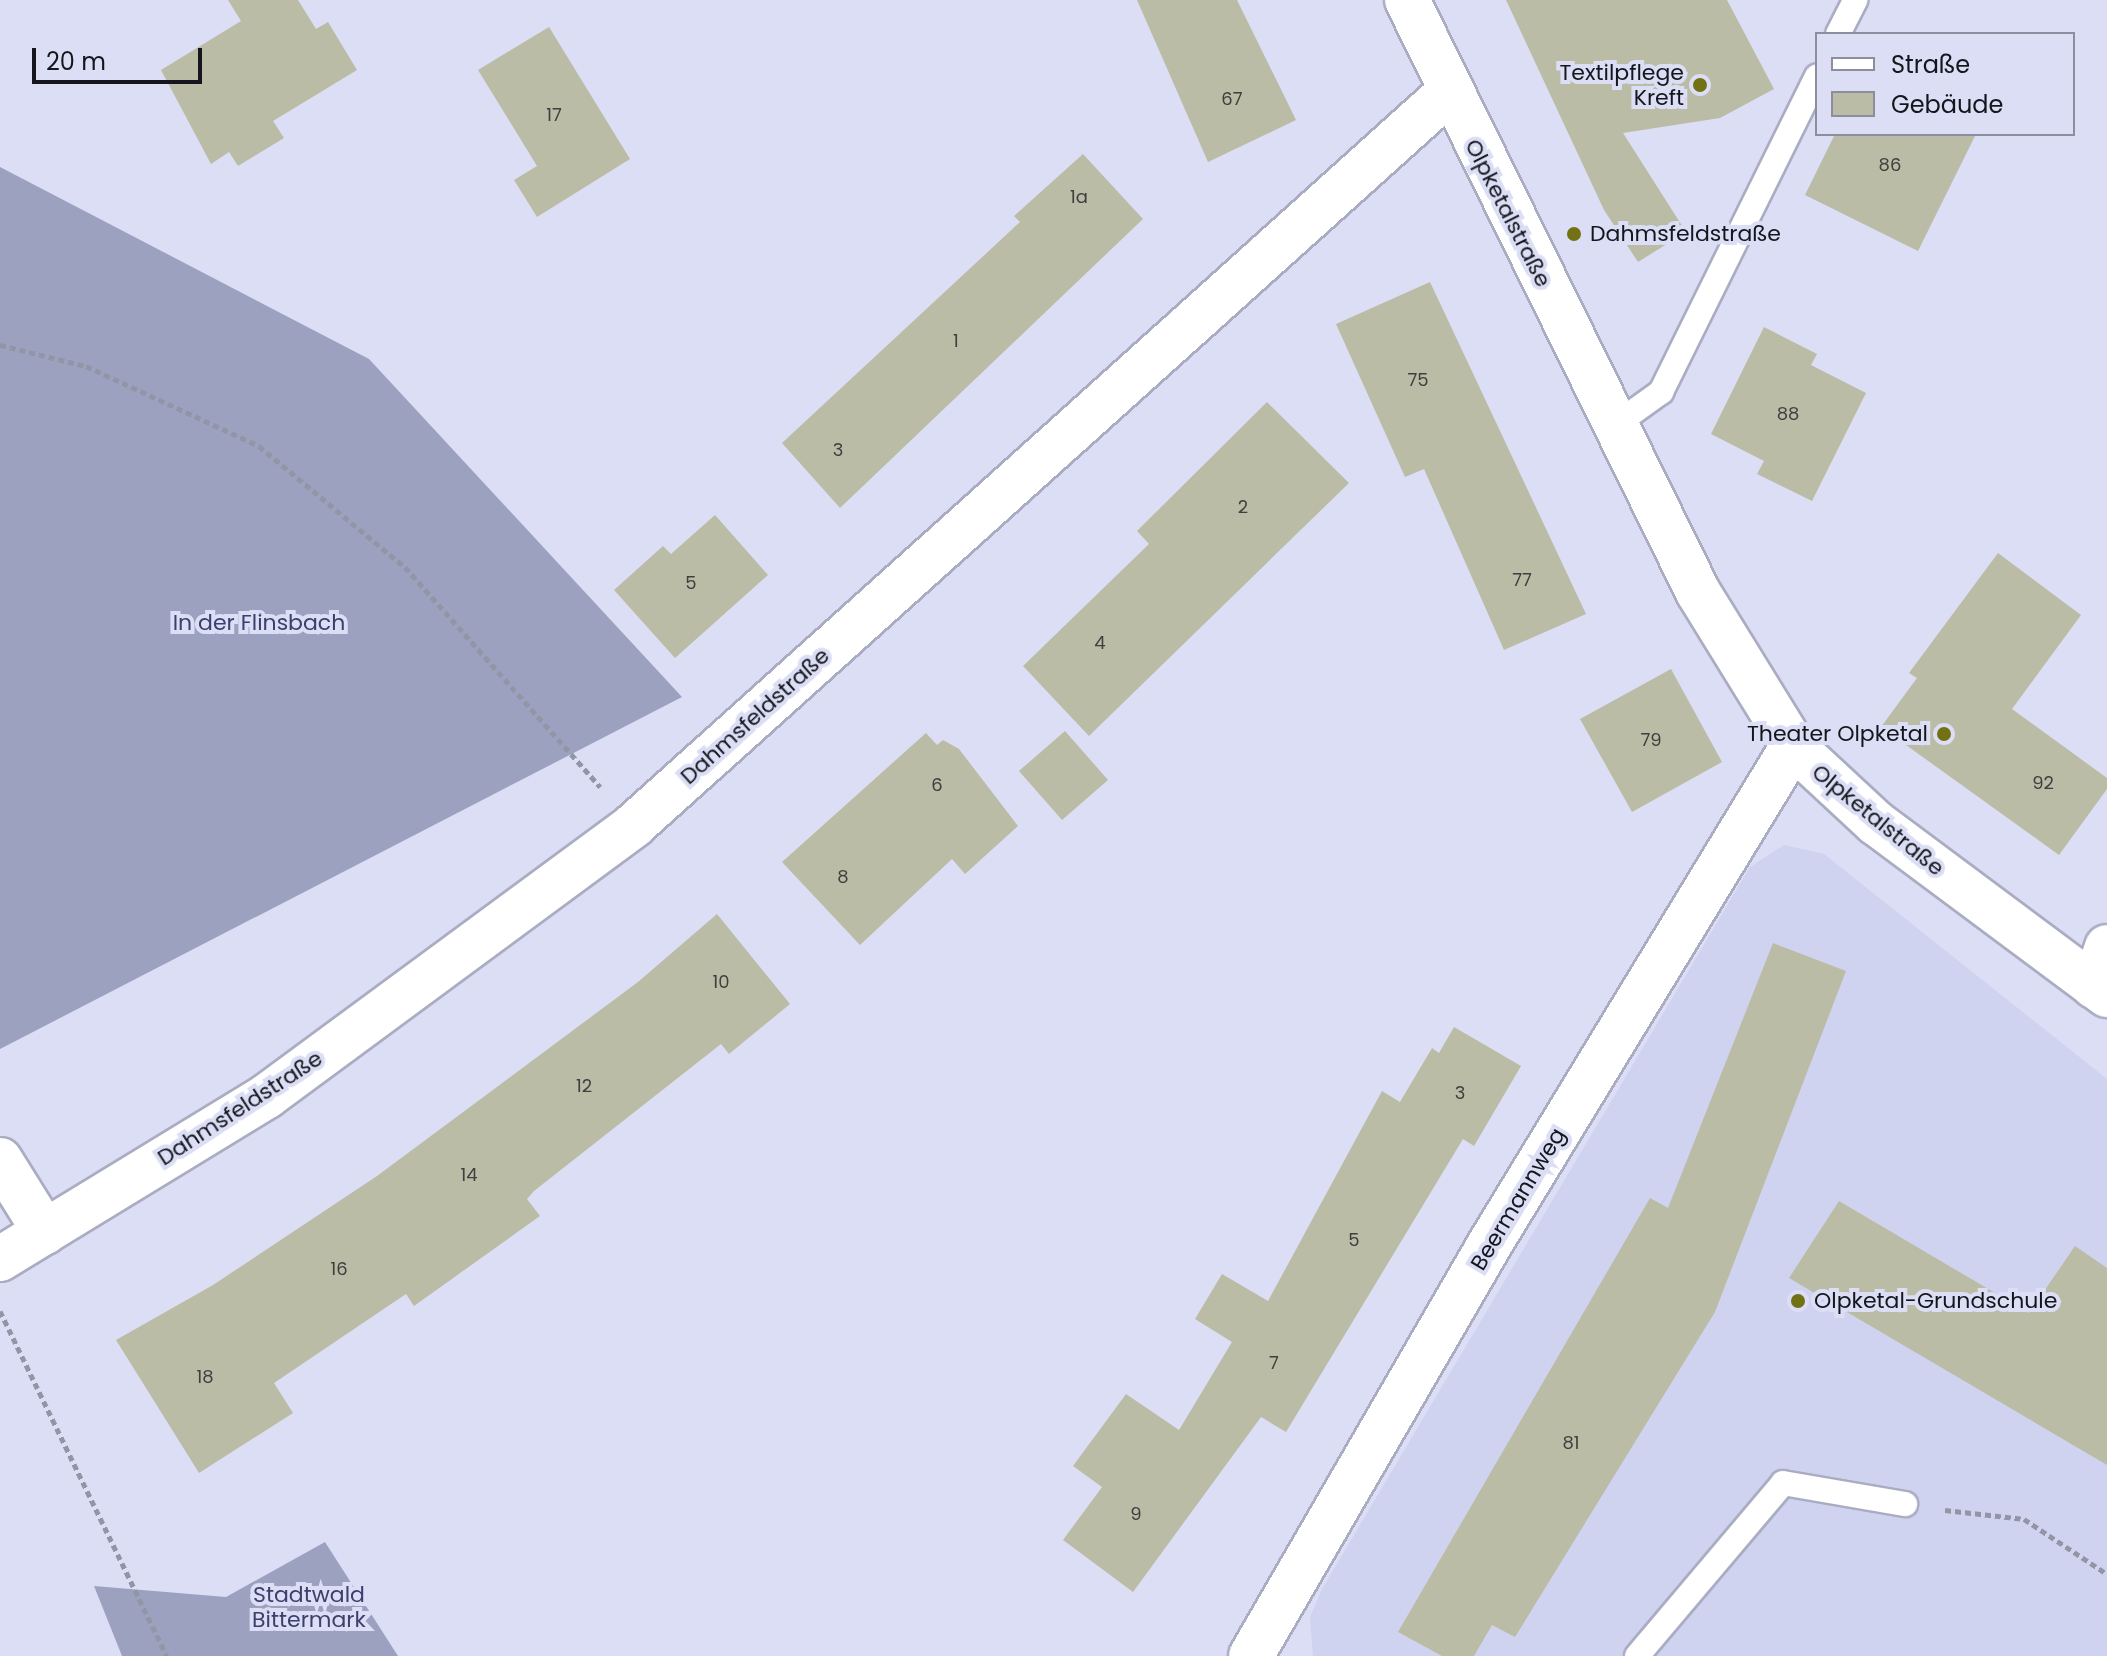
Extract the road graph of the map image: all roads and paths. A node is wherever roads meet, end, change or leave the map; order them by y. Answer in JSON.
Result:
{"nodes":[{"id":1,"x":1407,"y":0,"type":"edge"},
{"id":2,"x":1855,"y":0,"type":"edge"},
{"id":3,"x":1839,"y":32,"type":"edge"},
{"id":4,"x":1815,"y":80,"type":"edge"},
{"id":5,"x":1448,"y":93,"type":"junction"},
{"id":6,"x":0,"y":345,"type":"edge"},
{"id":7,"x":1615,"y":425,"type":"junction"},
{"id":8,"x":1793,"y":746,"type":"junction"},
{"id":9,"x":634,"y":825,"type":"junction"},
{"id":10,"x":2103,"y":976,"type":"edge"},
{"id":11,"x":0,"y":1160,"type":"edge"},
{"id":12,"x":45,"y":1232,"type":"junction"},
{"id":13,"x":0,"y":1259,"type":"edge"},
{"id":14,"x":0,"y":1311,"type":"edge"},
{"id":15,"x":1905,"y":1504,"type":"dead end"},
{"id":16,"x":1937,"y":1509,"type":"dead end"},
{"id":17,"x":2107,"y":1574,"type":"edge"},
{"id":18,"x":1254,"y":1655,"type":"edge"},
{"id":19,"x":167,"y":1656,"type":"edge"},
{"id":20,"x":1637,"y":1656,"type":"edge"}],
"edges":[{"from":1,"to":5,"type":"street","name":"Olpketalstraße"},
{"from":2,"to":3,"type":"lane"},
{"from":4,"to":7,"type":"lane"},
{"from":5,"to":7,"type":"street","name":"Olpketalstraße"},
{"from":5,"to":9,"type":"street","name":"Dahmsfeldstraße"},
{"from":6,"to":9,"type":"path"},
{"from":7,"to":8,"type":"street","name":"Olpketalstraße"},
{"from":8,"to":10,"type":"street","name":"Olpketalstraße"},
{"from":8,"to":18,"type":"street","name":"Beermannweg"},
{"from":9,"to":12,"type":"street","name":"Dahmsfeldstraße"},
{"from":11,"to":12,"type":"street"},
{"from":12,"to":13,"type":"street","name":"Dahmsfeldstraße"},
{"from":14,"to":19,"type":"path"},
{"from":15,"to":20,"type":"lane"},
{"from":16,"to":17,"type":"path"}]}
